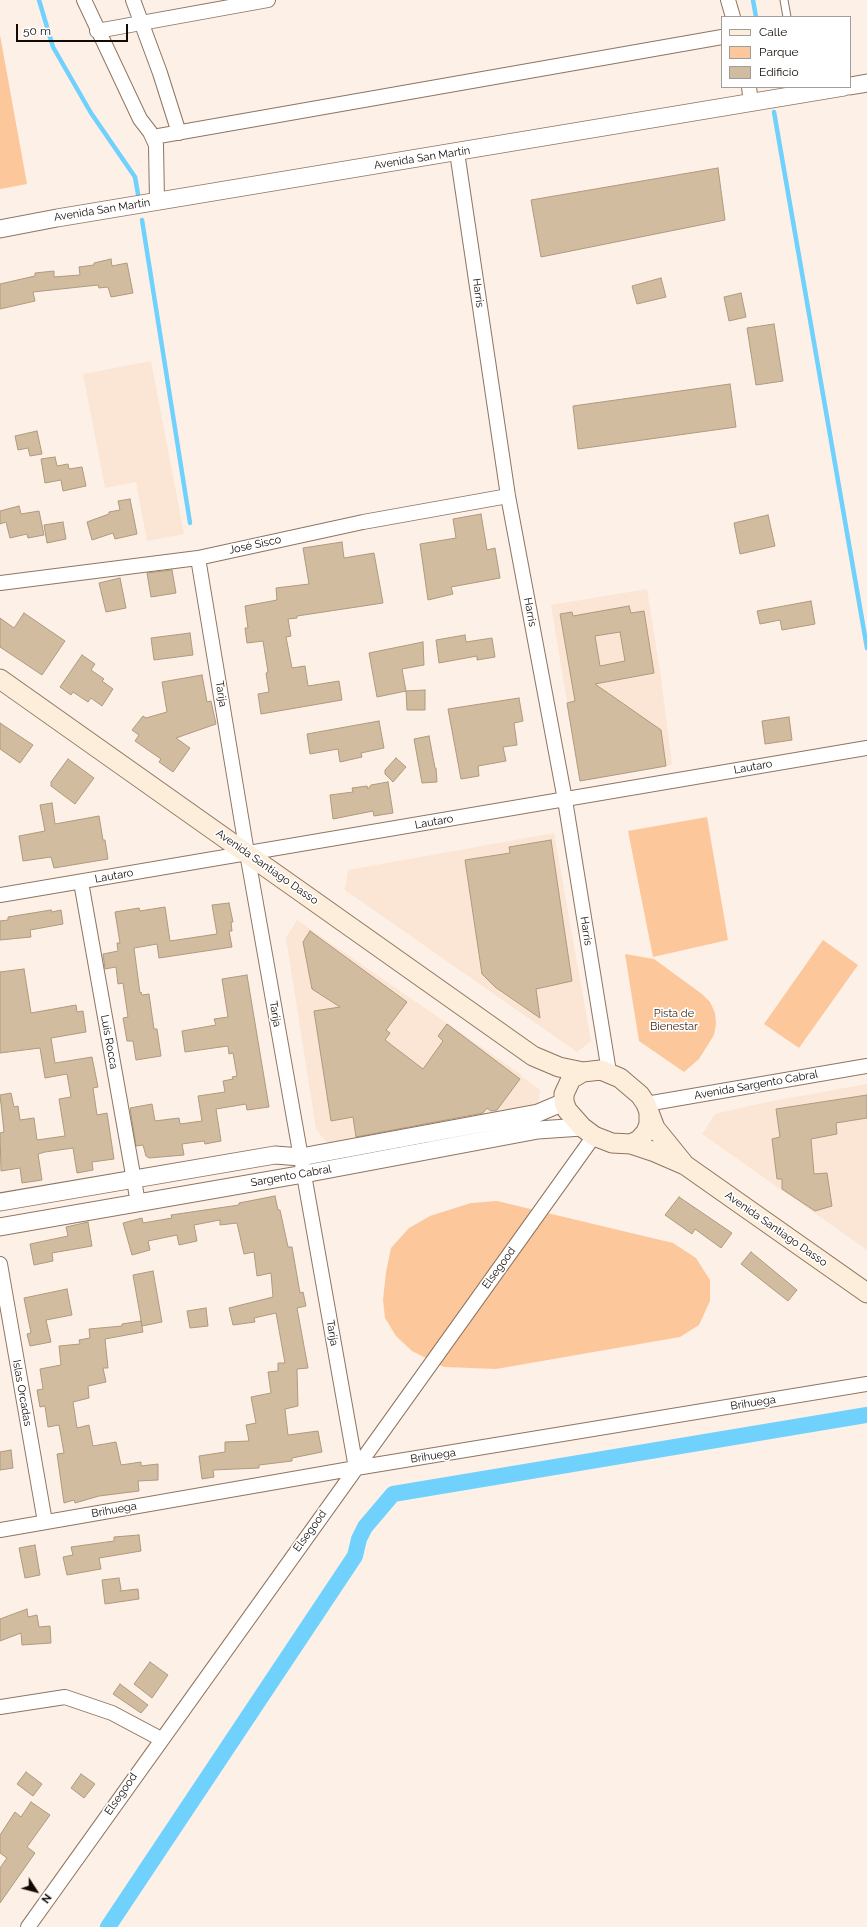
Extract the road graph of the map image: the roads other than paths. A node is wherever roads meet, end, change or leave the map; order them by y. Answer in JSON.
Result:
{"nodes":[{"id":1,"x":84,"y":0,"type":"edge"},
{"id":2,"x":133,"y":0,"type":"edge"},
{"id":3,"x":268,"y":0,"type":"edge"},
{"id":4,"x":728,"y":0,"type":"edge"},
{"id":5,"x":784,"y":0,"type":"edge"},
{"id":6,"x":733,"y":16,"type":"edge"},
{"id":7,"x":787,"y":16,"type":"edge"},
{"id":8,"x":142,"y":23,"type":"junction"},
{"id":9,"x":97,"y":30,"type":"junction"},
{"id":10,"x":721,"y":37,"type":"edge"},
{"id":11,"x":867,"y":83,"type":"edge"},
{"id":12,"x":851,"y":86,"type":"edge"},
{"id":13,"x":833,"y":88,"type":"edge"},
{"id":14,"x":800,"y":91,"type":"edge"},
{"id":15,"x":750,"y":95,"type":"edge"},
{"id":16,"x":179,"y":132,"type":"junction"},
{"id":17,"x":153,"y":137,"type":"junction"},
{"id":18,"x":457,"y":152,"type":"junction"},
{"id":19,"x":157,"y":201,"type":"junction"},
{"id":20,"x":0,"y":229,"type":"edge"},
{"id":21,"x":508,"y":496,"type":"junction"},
{"id":22,"x":198,"y":558,"type":"junction"},
{"id":23,"x":0,"y":583,"type":"edge"},
{"id":24,"x":0,"y":679,"type":"edge"},
{"id":25,"x":867,"y":748,"type":"edge"},
{"id":26,"x":565,"y":800,"type":"junction"},
{"id":27,"x":247,"y":853,"type":"junction"},
{"id":28,"x":81,"y":882,"type":"junction"},
{"id":29,"x":0,"y":895,"type":"edge"},
{"id":30,"x":534,"y":1056,"type":"junction"},
{"id":31,"x":867,"y":1066,"type":"edge"},
{"id":32,"x":583,"y":1072,"type":"junction"},
{"id":33,"x":608,"y":1072,"type":"junction"},
{"id":34,"x":564,"y":1098,"type":"junction"},
{"id":35,"x":647,"y":1109,"type":"junction"},
{"id":36,"x":588,"y":1132,"type":"junction"},
{"id":37,"x":631,"y":1144,"type":"junction"},
{"id":38,"x":302,"y":1165,"type":"junction"},
{"id":39,"x":685,"y":1165,"type":"junction"},
{"id":40,"x":134,"y":1180,"type":"junction"},
{"id":41,"x":0,"y":1202,"type":"edge"},
{"id":42,"x":138,"y":1203,"type":"junction"},
{"id":43,"x":0,"y":1226,"type":"edge"},
{"id":44,"x":0,"y":1264,"type":"edge"},
{"id":45,"x":867,"y":1293,"type":"edge"},
{"id":46,"x":867,"y":1384,"type":"edge"},
{"id":47,"x":356,"y":1468,"type":"junction"},
{"id":48,"x":44,"y":1522,"type":"junction"},
{"id":49,"x":0,"y":1530,"type":"edge"},
{"id":50,"x":0,"y":1707,"type":"edge"},
{"id":51,"x":161,"y":1739,"type":"junction"},
{"id":52,"x":28,"y":1927,"type":"edge"}],
"edges":[{"from":1,"to":9,"type":"street"},
{"from":2,"to":8,"type":"street"},
{"from":3,"to":8,"type":"street"},
{"from":4,"to":6,"type":"street"},
{"from":5,"to":7,"type":"lane"},
{"from":8,"to":9,"type":"street"},
{"from":8,"to":16,"type":"street"},
{"from":9,"to":17,"type":"street"},
{"from":10,"to":16,"type":"street"},
{"from":11,"to":12,"type":"street"},
{"from":13,"to":14,"type":"street","name":"Avenida San Martín"},
{"from":14,"to":15,"type":"street","name":"Avenida San Martín"},
{"from":15,"to":18,"type":"street","name":"Avenida San Martín"},
{"from":16,"to":17,"type":"street"},
{"from":17,"to":19,"type":"street"},
{"from":18,"to":19,"type":"street","name":"Avenida San Martín"},
{"from":18,"to":21,"type":"street","name":"Harris"},
{"from":19,"to":20,"type":"street","name":"Avenida San Martín"},
{"from":21,"to":22,"type":"street","name":"José Sisco"},
{"from":21,"to":26,"type":"street","name":"Harris"},
{"from":22,"to":23,"type":"street","name":"José Sisco"},
{"from":22,"to":27,"type":"street","name":"Tarija"},
{"from":24,"to":27,"type":"main road","name":"Avenida Santiago Dasso"},
{"from":25,"to":26,"type":"street","name":"Lautaro"},
{"from":26,"to":27,"type":"street","name":"Lautaro"},
{"from":26,"to":33,"type":"street","name":"Harris"},
{"from":27,"to":28,"type":"street","name":"Lautaro"},
{"from":27,"to":30,"type":"main road","name":"Avenida Santiago Dasso"},
{"from":27,"to":38,"type":"street","name":"Tarija"},
{"from":28,"to":29,"type":"street","name":"Lautaro"},
{"from":28,"to":40,"type":"street","name":"Luis Rocca"},
{"from":30,"to":32,"type":"main road","name":"Avenida Santiago Dasso"},
{"from":30,"to":34,"type":"main road","name":"Avenida Santiago Dasso"},
{"from":31,"to":35,"type":"street","name":"Avenida Sargento Cabral"},
{"from":32,"to":33,"type":"main road","name":"Avenida Santiago Dasso"},
{"from":32,"to":34,"type":"main road"},
{"from":33,"to":35,"type":"main road","name":"Avenida Santiago Dasso"},
{"from":34,"to":36,"type":"main road","name":"Avenida Santiago Dasso"},
{"from":34,"to":38,"type":"street","name":"Sargento Cabral"},
{"from":35,"to":37,"type":"main road"},
{"from":35,"to":39,"type":"main road","name":"Avenida Santiago Dasso"},
{"from":36,"to":37,"type":"main road","name":"Avenida Santiago Dasso"},
{"from":36,"to":38,"type":"street","name":"Sargento Cabral"},
{"from":36,"to":47,"type":"street","name":"Elsegood"},
{"from":37,"to":39,"type":"main road","name":"Avenida Santiago Dasso"},
{"from":38,"to":40,"type":"street","name":"Sargento Cabral"},
{"from":38,"to":42,"type":"street","name":"Sargento Cabral"},
{"from":38,"to":47,"type":"street","name":"Tarija"},
{"from":39,"to":45,"type":"main road","name":"Avenida Santiago Dasso"},
{"from":40,"to":41,"type":"street","name":"Sargento Cabral"},
{"from":40,"to":42,"type":"street","name":"Luis Rocca"},
{"from":42,"to":43,"type":"street","name":"Sargento Cabral"},
{"from":44,"to":48,"type":"street","name":"Islas Orcadas"},
{"from":46,"to":47,"type":"street","name":"Brihuega"},
{"from":47,"to":48,"type":"street","name":"Brihuega"},
{"from":47,"to":51,"type":"street","name":"Elsegood"},
{"from":48,"to":49,"type":"street","name":"Brihuega"},
{"from":50,"to":51,"type":"street"},
{"from":51,"to":52,"type":"street","name":"Elsegood"}]}
